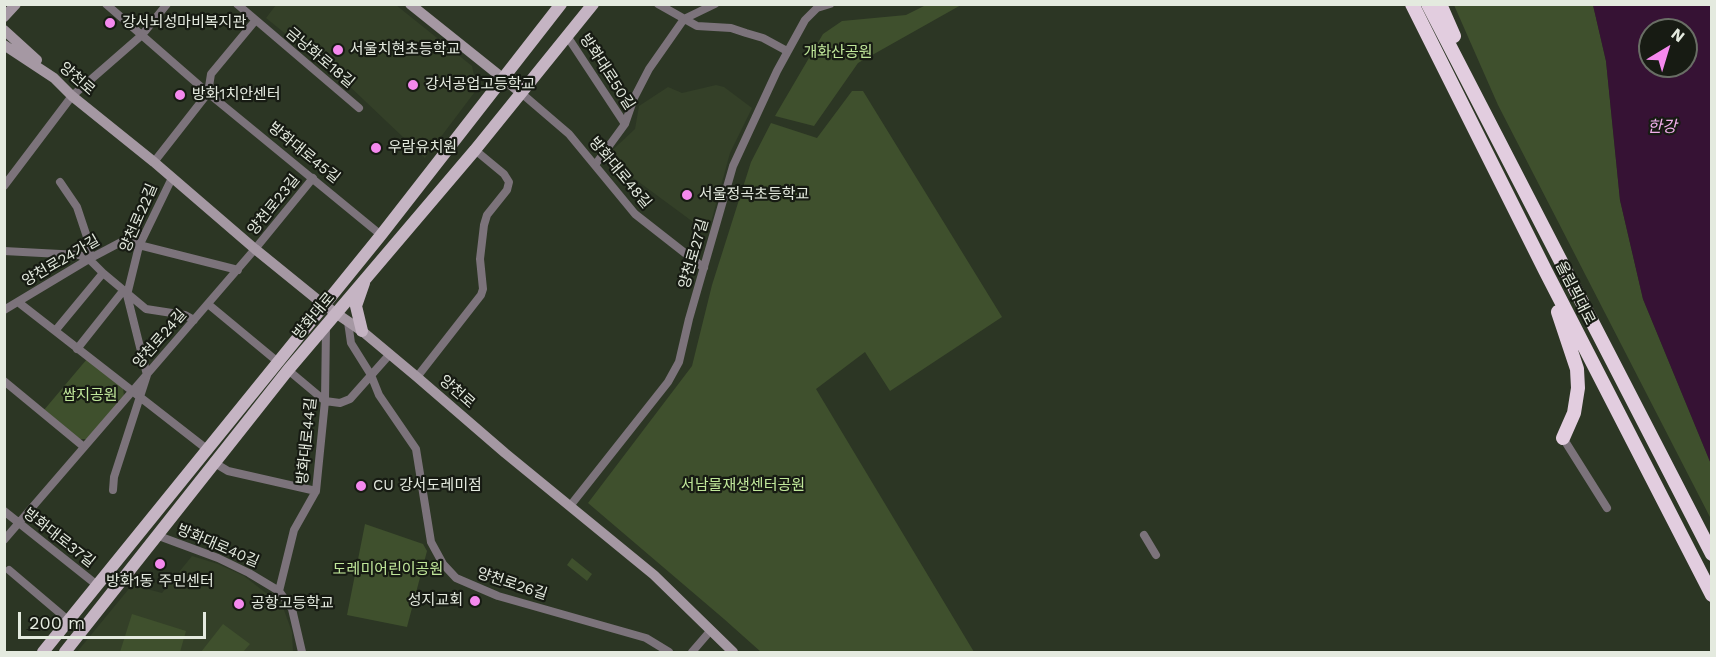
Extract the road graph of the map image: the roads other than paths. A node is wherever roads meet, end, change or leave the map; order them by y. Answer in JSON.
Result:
{"nodes":[{"id":1,"x":16,"y":4,"type":"edge"},
{"id":2,"x":106,"y":4,"type":"edge"},
{"id":3,"x":167,"y":4,"type":"edge"},
{"id":4,"x":237,"y":4,"type":"edge"},
{"id":5,"x":410,"y":4,"type":"edge"},
{"id":6,"x":658,"y":4,"type":"edge"},
{"id":7,"x":716,"y":4,"type":"edge"},
{"id":8,"x":830,"y":4,"type":"edge"},
{"id":9,"x":1412,"y":4,"type":"edge"},
{"id":10,"x":1428,"y":4,"type":"edge"},
{"id":11,"x":1440,"y":4,"type":"edge"},
{"id":12,"x":559,"y":5,"type":"edge"},
{"id":13,"x":593,"y":6,"type":"edge"},
{"id":14,"x":4,"y":17,"type":"edge"},
{"id":15,"x":684,"y":20,"type":"junction"},
{"id":16,"x":255,"y":21,"type":"junction"},
{"id":17,"x":4,"y":30,"type":"edge"},
{"id":18,"x":142,"y":35,"type":"junction"},
{"id":19,"x":567,"y":36,"type":"junction"},
{"id":20,"x":4,"y":45,"type":"edge"},
{"id":21,"x":787,"y":51,"type":"junction"},
{"id":22,"x":54,"y":78,"type":"junction"},
{"id":23,"x":503,"y":79,"type":"junction"},
{"id":24,"x":520,"y":92,"type":"junction"},
{"id":25,"x":208,"y":93,"type":"junction"},
{"id":26,"x":1476,"y":94,"type":"junction"},
{"id":27,"x":72,"y":96,"type":"junction"},
{"id":28,"x":359,"y":108,"type":"dead end"},
{"id":29,"x":625,"y":124,"type":"junction"},
{"id":30,"x":475,"y":150,"type":"junction"},
{"id":31,"x":154,"y":162,"type":"junction"},
{"id":32,"x":595,"y":165,"type":"junction"},
{"id":33,"x":172,"y":178,"type":"junction"},
{"id":34,"x":313,"y":178,"type":"junction"},
{"id":35,"x":60,"y":182,"type":"dead end"},
{"id":36,"x":4,"y":186,"type":"edge"},
{"id":37,"x":381,"y":235,"type":"junction"},
{"id":38,"x":139,"y":246,"type":"junction"},
{"id":39,"x":255,"y":249,"type":"junction"},
{"id":40,"x":4,"y":251,"type":"edge"},
{"id":41,"x":89,"y":259,"type":"junction"},
{"id":42,"x":704,"y":268,"type":"junction"},
{"id":43,"x":238,"y":270,"type":"junction"},
{"id":44,"x":1545,"y":270,"type":"junction"},
{"id":45,"x":103,"y":273,"type":"junction"},
{"id":46,"x":367,"y":275,"type":"junction"},
{"id":47,"x":125,"y":293,"type":"junction"},
{"id":48,"x":18,"y":302,"type":"junction"},
{"id":49,"x":208,"y":304,"type":"junction"},
{"id":50,"x":324,"y":305,"type":"junction"},
{"id":51,"x":4,"y":310,"type":"edge"},
{"id":52,"x":331,"y":318,"type":"junction"},
{"id":53,"x":194,"y":320,"type":"junction"},
{"id":54,"x":348,"y":322,"type":"junction"},
{"id":55,"x":55,"y":331,"type":"junction"},
{"id":56,"x":362,"y":331,"type":"junction"},
{"id":57,"x":77,"y":348,"type":"junction"},
{"id":58,"x":390,"y":354,"type":"junction"},
{"id":59,"x":283,"y":366,"type":"junction"},
{"id":60,"x":147,"y":375,"type":"junction"},
{"id":61,"x":371,"y":375,"type":"junction"},
{"id":62,"x":417,"y":376,"type":"junction"},
{"id":63,"x":4,"y":381,"type":"edge"},
{"id":64,"x":132,"y":392,"type":"junction"},
{"id":65,"x":140,"y":398,"type":"junction"},
{"id":66,"x":326,"y":401,"type":"junction"},
{"id":67,"x":1563,"y":438,"type":"joint"},
{"id":68,"x":84,"y":447,"type":"junction"},
{"id":69,"x":208,"y":450,"type":"junction"},
{"id":70,"x":213,"y":462,"type":"junction"},
{"id":71,"x":113,"y":490,"type":"dead end"},
{"id":72,"x":316,"y":491,"type":"junction"},
{"id":73,"x":570,"y":506,"type":"junction"},
{"id":74,"x":1607,"y":508,"type":"dead end"},
{"id":75,"x":4,"y":511,"type":"edge"},
{"id":76,"x":19,"y":523,"type":"junction"},
{"id":77,"x":156,"y":535,"type":"junction"},
{"id":78,"x":1144,"y":535,"type":"dead end"},
{"id":79,"x":4,"y":540,"type":"edge"},
{"id":80,"x":1712,"y":554,"type":"edge"},
{"id":81,"x":1156,"y":555,"type":"dead end"},
{"id":82,"x":9,"y":570,"type":"dead end"},
{"id":83,"x":97,"y":585,"type":"junction"},
{"id":84,"x":279,"y":591,"type":"junction"},
{"id":85,"x":1712,"y":595,"type":"edge"},
{"id":86,"x":68,"y":620,"type":"junction"},
{"id":87,"x":711,"y":630,"type":"junction"},
{"id":88,"x":43,"y":652,"type":"edge"},
{"id":89,"x":65,"y":652,"type":"edge"},
{"id":90,"x":302,"y":652,"type":"edge"},
{"id":91,"x":669,"y":652,"type":"edge"},
{"id":92,"x":692,"y":652,"type":"edge"},
{"id":93,"x":733,"y":652,"type":"edge"}],
"edges":[{"from":1,"to":14,"type":"main road"},
{"from":2,"to":18,"type":"street","name":"방화대로45길"},
{"from":3,"to":18,"type":"street"},
{"from":4,"to":16,"type":"street","name":"금낭화로18길"},
{"from":5,"to":23,"type":"main road"},
{"from":6,"to":15,"type":"street"},
{"from":7,"to":15,"type":"street"},
{"from":8,"to":21,"type":"street","name":"양천로27길"},
{"from":9,"to":44,"type":"highway","name":"올림픽대로"},
{"from":10,"to":26,"type":"highway","name":"올림픽대로"},
{"from":11,"to":26,"type":"highway"},
{"from":12,"to":23,"type":"main road","name":"방화대로"},
{"from":13,"to":19,"type":"main road","name":"방화대로"},
{"from":15,"to":21,"type":"street"},
{"from":15,"to":29,"type":"street","name":"방화대로50길"},
{"from":16,"to":25,"type":"street"},
{"from":16,"to":28,"type":"street","name":"금낭화로18길"},
{"from":17,"to":22,"type":"main road"},
{"from":18,"to":25,"type":"street","name":"방화대로45길"},
{"from":18,"to":27,"type":"street"},
{"from":19,"to":24,"type":"main road","name":"방화대로"},
{"from":19,"to":29,"type":"street","name":"방화대로50길"},
{"from":20,"to":22,"type":"main road","name":"양천로"},
{"from":21,"to":42,"type":"street","name":"양천로27길"},
{"from":22,"to":27,"type":"main road","name":"양천로"},
{"from":23,"to":24,"type":"main road"},
{"from":23,"to":37,"type":"main road","name":"방화대로"},
{"from":24,"to":30,"type":"main road","name":"방화대로"},
{"from":24,"to":32,"type":"street","name":"방화대로48길"},
{"from":25,"to":31,"type":"street"},
{"from":25,"to":34,"type":"street","name":"방화대로45길"},
{"from":26,"to":80,"type":"highway","name":"올림픽대로"},
{"from":27,"to":31,"type":"main road","name":"양천로"},
{"from":27,"to":36,"type":"street"},
{"from":29,"to":32,"type":"street","name":"방화대로50길"},
{"from":30,"to":46,"type":"main road","name":"방화대로"},
{"from":30,"to":62,"type":"street"},
{"from":31,"to":33,"type":"main road","name":"양천로"},
{"from":32,"to":42,"type":"street","name":"방화대로48길"},
{"from":33,"to":38,"type":"street","name":"양천로22길"},
{"from":33,"to":39,"type":"main road","name":"양천로"},
{"from":34,"to":37,"type":"street","name":"방화대로45길"},
{"from":34,"to":39,"type":"street","name":"양천로23길"},
{"from":35,"to":41,"type":"street"},
{"from":37,"to":50,"type":"main road","name":"방화대로"},
{"from":38,"to":41,"type":"street","name":"양천로24가길"},
{"from":38,"to":43,"type":"street","name":"양천로24가길"},
{"from":38,"to":47,"type":"street","name":"양천로22길"},
{"from":39,"to":43,"type":"street","name":"양천로24길"},
{"from":39,"to":50,"type":"main road","name":"양천로"},
{"from":40,"to":41,"type":"street"},
{"from":41,"to":45,"type":"street"},
{"from":41,"to":48,"type":"street","name":"양천로24가길"},
{"from":42,"to":73,"type":"street","name":"양천로27길"},
{"from":43,"to":49,"type":"street","name":"양천로24길"},
{"from":44,"to":67,"type":"highway"},
{"from":44,"to":85,"type":"highway","name":"올림픽대로"},
{"from":45,"to":47,"type":"street"},
{"from":45,"to":55,"type":"street"},
{"from":46,"to":52,"type":"main road","name":"방화대로"},
{"from":46,"to":56,"type":"main road"},
{"from":47,"to":53,"type":"street"},
{"from":47,"to":57,"type":"street"},
{"from":47,"to":60,"type":"street","name":"양천로22길"},
{"from":48,"to":51,"type":"street","name":"양천로24가길"},
{"from":48,"to":55,"type":"street"},
{"from":49,"to":53,"type":"street","name":"양천로24길"},
{"from":49,"to":59,"type":"street"},
{"from":50,"to":52,"type":"main road","name":"양천로"},
{"from":50,"to":59,"type":"main road","name":"방화대로"},
{"from":52,"to":54,"type":"main road","name":"양천로"},
{"from":52,"to":59,"type":"main road","name":"방화대로"},
{"from":52,"to":66,"type":"street","name":"방화대로44길"},
{"from":53,"to":60,"type":"street","name":"양천로24길"},
{"from":54,"to":56,"type":"main road","name":"양천로"},
{"from":54,"to":61,"type":"street","name":"양천로26길"},
{"from":55,"to":57,"type":"street"},
{"from":56,"to":58,"type":"main road","name":"양천로"},
{"from":57,"to":64,"type":"street"},
{"from":58,"to":61,"type":"street"},
{"from":58,"to":62,"type":"main road","name":"양천로"},
{"from":59,"to":66,"type":"street"},
{"from":59,"to":69,"type":"main road","name":"방화대로"},
{"from":59,"to":70,"type":"main road","name":"방화대로"},
{"from":60,"to":64,"type":"street","name":"양천로24길"},
{"from":60,"to":65,"type":"street"},
{"from":61,"to":66,"type":"street"},
{"from":61,"to":91,"type":"street","name":"양천로26길"},
{"from":62,"to":73,"type":"main road","name":"양천로"},
{"from":63,"to":68,"type":"street"},
{"from":64,"to":65,"type":"street"},
{"from":64,"to":68,"type":"street","name":"양천로24길"},
{"from":65,"to":69,"type":"street"},
{"from":65,"to":71,"type":"street"},
{"from":66,"to":72,"type":"street","name":"방화대로44길"},
{"from":67,"to":74,"type":"street"},
{"from":68,"to":76,"type":"street","name":"양천로24길"},
{"from":69,"to":83,"type":"main road","name":"방화대로"},
{"from":70,"to":72,"type":"street"},
{"from":70,"to":77,"type":"main road","name":"방화대로"},
{"from":72,"to":84,"type":"street","name":"방화대로44길"},
{"from":73,"to":87,"type":"main road","name":"양천로"},
{"from":75,"to":76,"type":"street","name":"방화대로37길"},
{"from":76,"to":79,"type":"street","name":"양천로24길"},
{"from":76,"to":83,"type":"street","name":"방화대로37길"},
{"from":77,"to":84,"type":"street","name":"방화대로40길"},
{"from":77,"to":89,"type":"main road","name":"방화대로"},
{"from":78,"to":81,"type":"street"},
{"from":82,"to":86,"type":"street"},
{"from":83,"to":86,"type":"main road","name":"방화대로"},
{"from":84,"to":90,"type":"street","name":"방화대로40길"},
{"from":86,"to":88,"type":"main road","name":"방화대로"},
{"from":87,"to":92,"type":"street"},
{"from":87,"to":93,"type":"main road","name":"양천로"}]}
